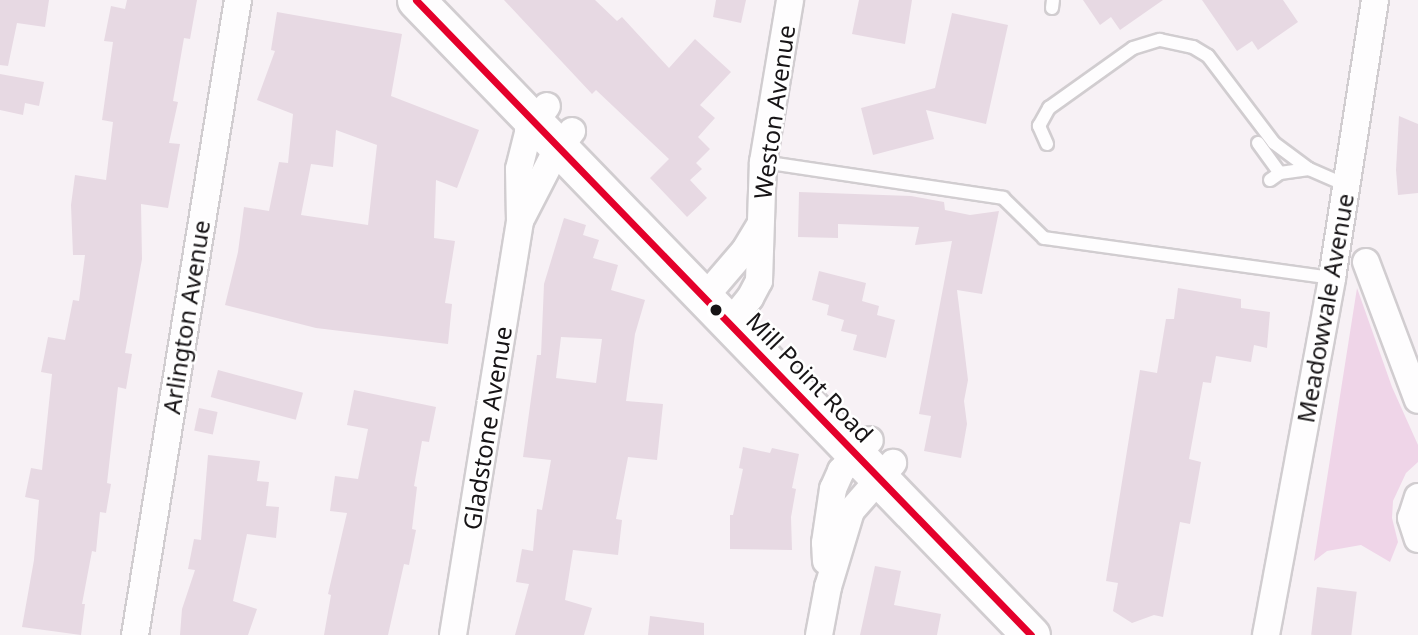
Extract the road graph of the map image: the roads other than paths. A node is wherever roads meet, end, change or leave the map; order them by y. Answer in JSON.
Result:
{"nodes":[{"id":1,"x":237,"y":0,"type":"edge"},
{"id":2,"x":416,"y":0,"type":"edge"},
{"id":3,"x":444,"y":0,"type":"edge"},
{"id":4,"x":790,"y":0,"type":"edge"},
{"id":5,"x":1375,"y":0,"type":"edge"},
{"id":6,"x":553,"y":128,"type":"junction"},
{"id":7,"x":1258,"y":143,"type":"dead end"},
{"id":8,"x":1047,"y":144,"type":"dead end"},
{"id":9,"x":763,"y":162,"type":"junction"},
{"id":10,"x":1309,"y":169,"type":"junction"},
{"id":11,"x":1346,"y":185,"type":"junction"},
{"id":12,"x":760,"y":225,"type":"junction"},
{"id":13,"x":1366,"y":262,"type":"dead end"},
{"id":14,"x":1332,"y":278,"type":"junction"},
{"id":15,"x":710,"y":290,"type":"junction"},
{"id":16,"x":736,"y":316,"type":"junction"},
{"id":17,"x":1418,"y":400,"type":"edge"},
{"id":18,"x":874,"y":459,"type":"junction"},
{"id":19,"x":1418,"y":497,"type":"edge"},
{"id":20,"x":1418,"y":539,"type":"edge"},
{"id":21,"x":1269,"y":629,"type":"edge"},
{"id":22,"x":135,"y":635,"type":"edge"},
{"id":23,"x":453,"y":635,"type":"edge"},
{"id":24,"x":819,"y":635,"type":"edge"},
{"id":25,"x":1031,"y":635,"type":"edge"},
{"id":26,"x":1056,"y":635,"type":"edge"}],
"edges":[{"from":1,"to":22,"type":"street","name":"Arlington Avenue"},
{"from":2,"to":6,"type":"main road","name":"Mill Point Road"},
{"from":3,"to":6,"type":"main road","name":"Mill Point Road"},
{"from":4,"to":9,"type":"street","name":"Weston Avenue"},
{"from":5,"to":11,"type":"street","name":"Meadowvale Avenue"},
{"from":6,"to":15,"type":"main road","name":"Mill Point Road"},
{"from":6,"to":23,"type":"street","name":"Gladstone Avenue"},
{"from":7,"to":10,"type":"lane"},
{"from":8,"to":10,"type":"lane"},
{"from":9,"to":12,"type":"street","name":"Weston Avenue"},
{"from":9,"to":14,"type":"lane"},
{"from":10,"to":11,"type":"lane"},
{"from":11,"to":14,"type":"street","name":"Meadowvale Avenue"},
{"from":12,"to":15,"type":"street","name":"Weston Avenue"},
{"from":12,"to":16,"type":"street","name":"Weston Avenue"},
{"from":13,"to":17,"type":"street"},
{"from":14,"to":21,"type":"street","name":"Meadowvale Avenue"},
{"from":15,"to":16,"type":"main road","name":"Mill Point Road"},
{"from":16,"to":18,"type":"main road","name":"Mill Point Road"},
{"from":18,"to":24,"type":"street"},
{"from":18,"to":25,"type":"main road","name":"Mill Point Road"},
{"from":18,"to":26,"type":"main road","name":"Mill Point Road"},
{"from":19,"to":20,"type":"street"}]}
